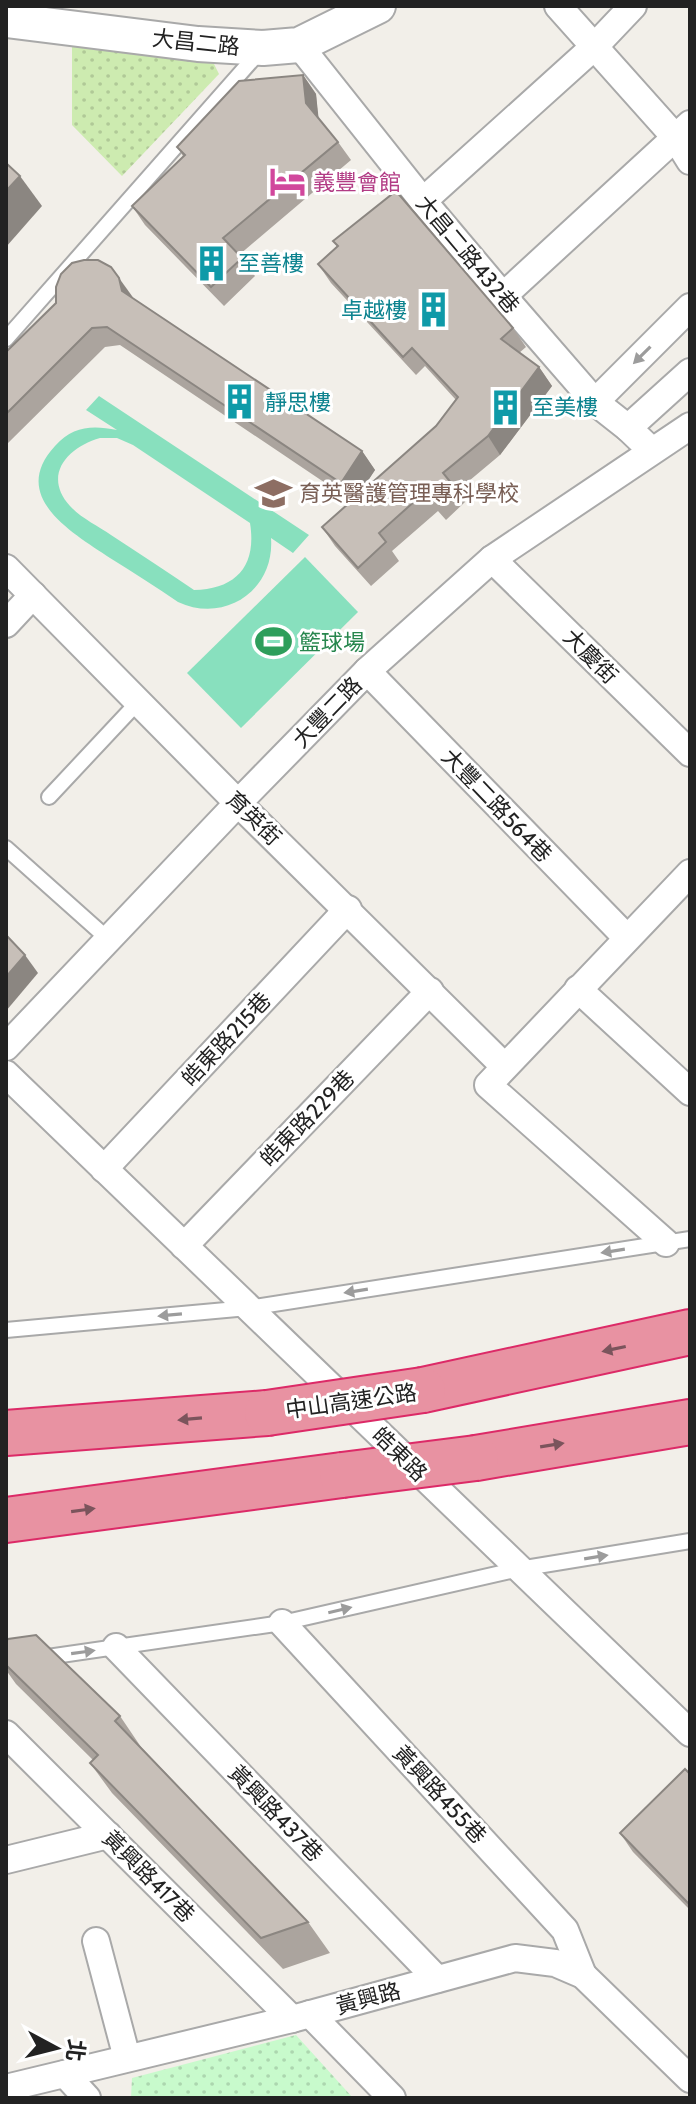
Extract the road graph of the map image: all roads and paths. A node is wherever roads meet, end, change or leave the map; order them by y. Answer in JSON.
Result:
{"nodes":[{"id":1,"x":378,"y":6,"type":"edge"},
{"id":2,"x":558,"y":6,"type":"edge"},
{"id":3,"x":633,"y":6,"type":"edge"},
{"id":4,"x":6,"y":20,"type":"edge"},
{"id":5,"x":299,"y":45,"type":"junction"},
{"id":6,"x":595,"y":46,"type":"junction"},
{"id":7,"x":263,"y":48,"type":"junction"},
{"id":8,"x":683,"y":130,"type":"edge"},
{"id":9,"x":690,"y":161,"type":"edge"},
{"id":10,"x":423,"y":201,"type":"junction"},
{"id":11,"x":503,"y":296,"type":"junction"},
{"id":12,"x":690,"y":307,"type":"edge"},
{"id":13,"x":6,"y":339,"type":"edge"},
{"id":14,"x":690,"y":372,"type":"edge"},
{"id":15,"x":595,"y":402,"type":"junction"},
{"id":16,"x":690,"y":426,"type":"edge"},
{"id":17,"x":628,"y":428,"type":"junction"},
{"id":18,"x":651,"y":450,"type":"junction"},
{"id":19,"x":492,"y":559,"type":"junction"},
{"id":20,"x":6,"y":568,"type":"edge"},
{"id":21,"x":33,"y":595,"type":"junction"},
{"id":22,"x":6,"y":624,"type":"edge"},
{"id":23,"x":367,"y":671,"type":"junction"},
{"id":24,"x":138,"y":702,"type":"junction"},
{"id":25,"x":690,"y":753,"type":"edge"},
{"id":26,"x":49,"y":797,"type":"dead end"},
{"id":27,"x":238,"y":803,"type":"junction"},
{"id":28,"x":6,"y":848,"type":"edge"},
{"id":29,"x":690,"y":873,"type":"edge"},
{"id":30,"x":348,"y":909,"type":"junction"},
{"id":31,"x":627,"y":938,"type":"junction"},
{"id":32,"x":108,"y":939,"type":"junction"},
{"id":33,"x":578,"y":989,"type":"junction"},
{"id":34,"x":430,"y":991,"type":"junction"},
{"id":35,"x":6,"y":1047,"type":"edge"},
{"id":36,"x":504,"y":1066,"type":"junction"},
{"id":37,"x":6,"y":1074,"type":"edge"},
{"id":38,"x":690,"y":1092,"type":"edge"},
{"id":39,"x":104,"y":1169,"type":"junction"},
{"id":40,"x":678,"y":1241,"type":"edge"},
{"id":41,"x":184,"y":1246,"type":"junction"},
{"id":42,"x":248,"y":1308,"type":"junction"},
{"id":43,"x":6,"y":1330,"type":"edge"},
{"id":44,"x":690,"y":1332,"type":"edge"},
{"id":45,"x":690,"y":1422,"type":"edge"},
{"id":46,"x":6,"y":1433,"type":"edge"},
{"id":47,"x":6,"y":1520,"type":"edge"},
{"id":48,"x":690,"y":1541,"type":"edge"},
{"id":49,"x":519,"y":1569,"type":"junction"},
{"id":50,"x":282,"y":1623,"type":"junction"},
{"id":51,"x":116,"y":1647,"type":"junction"},
{"id":52,"x":6,"y":1663,"type":"edge"},
{"id":53,"x":690,"y":1733,"type":"edge"},
{"id":54,"x":6,"y":1734,"type":"edge"},
{"id":55,"x":108,"y":1835,"type":"junction"},
{"id":56,"x":6,"y":1860,"type":"edge"},
{"id":57,"x":96,"y":1941,"type":"dead end"},
{"id":58,"x":583,"y":1975,"type":"junction"},
{"id":59,"x":437,"y":1979,"type":"junction"},
{"id":60,"x":301,"y":2016,"type":"junction"},
{"id":61,"x":127,"y":2058,"type":"junction"},
{"id":62,"x":65,"y":2074,"type":"junction"},
{"id":63,"x":690,"y":2079,"type":"edge"},
{"id":64,"x":6,"y":2088,"type":"edge"},
{"id":65,"x":87,"y":2098,"type":"edge"},
{"id":66,"x":392,"y":2098,"type":"edge"}],
"edges":[{"from":1,"to":5,"type":"street","name":"大昌二路"},
{"from":2,"to":6,"type":"street"},
{"from":3,"to":6,"type":"street"},
{"from":4,"to":7,"type":"street","name":"大昌二路"},
{"from":5,"to":7,"type":"street","name":"大昌二路"},
{"from":5,"to":10,"type":"street","name":"大昌二路432巷"},
{"from":6,"to":8,"type":"street"},
{"from":6,"to":10,"type":"street"},
{"from":7,"to":13,"type":"lane"},
{"from":8,"to":9,"type":"street"},
{"from":8,"to":11,"type":"street"},
{"from":10,"to":11,"type":"street","name":"大昌二路432巷"},
{"from":11,"to":15,"type":"street","name":"大昌二路432巷"},
{"from":12,"to":15,"type":"street","one_way":true},
{"from":14,"to":17,"type":"street"},
{"from":15,"to":17,"type":"street","name":"大昌二路432巷"},
{"from":16,"to":18,"type":"street","name":"大豐二路"},
{"from":17,"to":18,"type":"street","name":"大昌二路432巷"},
{"from":18,"to":19,"type":"street","name":"大豐二路"},
{"from":19,"to":23,"type":"street","name":"大豐二路"},
{"from":19,"to":25,"type":"street","name":"大慶街"},
{"from":20,"to":21,"type":"street","name":"育英街"},
{"from":21,"to":22,"type":"street"},
{"from":21,"to":24,"type":"street","name":"育英街"},
{"from":23,"to":27,"type":"street","name":"大豐二路"},
{"from":23,"to":31,"type":"street","name":"大豐二路564巷"},
{"from":24,"to":26,"type":"lane"},
{"from":24,"to":27,"type":"street","name":"育英街"},
{"from":27,"to":30,"type":"street","name":"育英街"},
{"from":27,"to":32,"type":"street","name":"大豐二路"},
{"from":28,"to":32,"type":"lane"},
{"from":29,"to":31,"type":"street"},
{"from":30,"to":34,"type":"street","name":"育英街"},
{"from":30,"to":39,"type":"street","name":"皓東路215巷"},
{"from":31,"to":33,"type":"street"},
{"from":32,"to":35,"type":"street","name":"大豐二路"},
{"from":33,"to":36,"type":"street"},
{"from":33,"to":38,"type":"street"},
{"from":34,"to":36,"type":"street","name":"育英街"},
{"from":34,"to":41,"type":"street","name":"皓東路229巷"},
{"from":36,"to":40,"type":"street"},
{"from":37,"to":39,"type":"street","name":"皓東路"},
{"from":39,"to":41,"type":"street","name":"皓東路"},
{"from":40,"to":42,"type":"lane","one_way":true},
{"from":41,"to":42,"type":"street","name":"皓東路"},
{"from":42,"to":43,"type":"lane","one_way":true},
{"from":42,"to":49,"type":"street","name":"皓東路"},
{"from":44,"to":46,"type":"highway","name":"中山高速公路","one_way":true,"bridge":true},
{"from":47,"to":45,"type":"highway","one_way":true,"bridge":true},
{"from":49,"to":48,"type":"lane","one_way":true},
{"from":50,"to":49,"type":"lane","one_way":true},
{"from":49,"to":53,"type":"street","name":"皓東路"},
{"from":50,"to":51,"type":"lane"},
{"from":50,"to":58,"type":"street","name":"黃興路455巷"},
{"from":52,"to":51,"type":"lane","one_way":true},
{"from":51,"to":59,"type":"street","name":"黃興路437巷"},
{"from":54,"to":55,"type":"street","name":"黃興路417巷"},
{"from":55,"to":56,"type":"street"},
{"from":55,"to":60,"type":"street","name":"黃興路417巷"},
{"from":57,"to":61,"type":"street"},
{"from":58,"to":59,"type":"street","name":"黃興路"},
{"from":58,"to":63,"type":"street","name":"黃興路"},
{"from":59,"to":60,"type":"street","name":"黃興路"},
{"from":60,"to":61,"type":"street","name":"黃興路"},
{"from":60,"to":66,"type":"street","name":"黃興路417巷"},
{"from":61,"to":62,"type":"street","name":"黃興路"},
{"from":62,"to":64,"type":"street","name":"黃興路"},
{"from":62,"to":65,"type":"street"}]}
